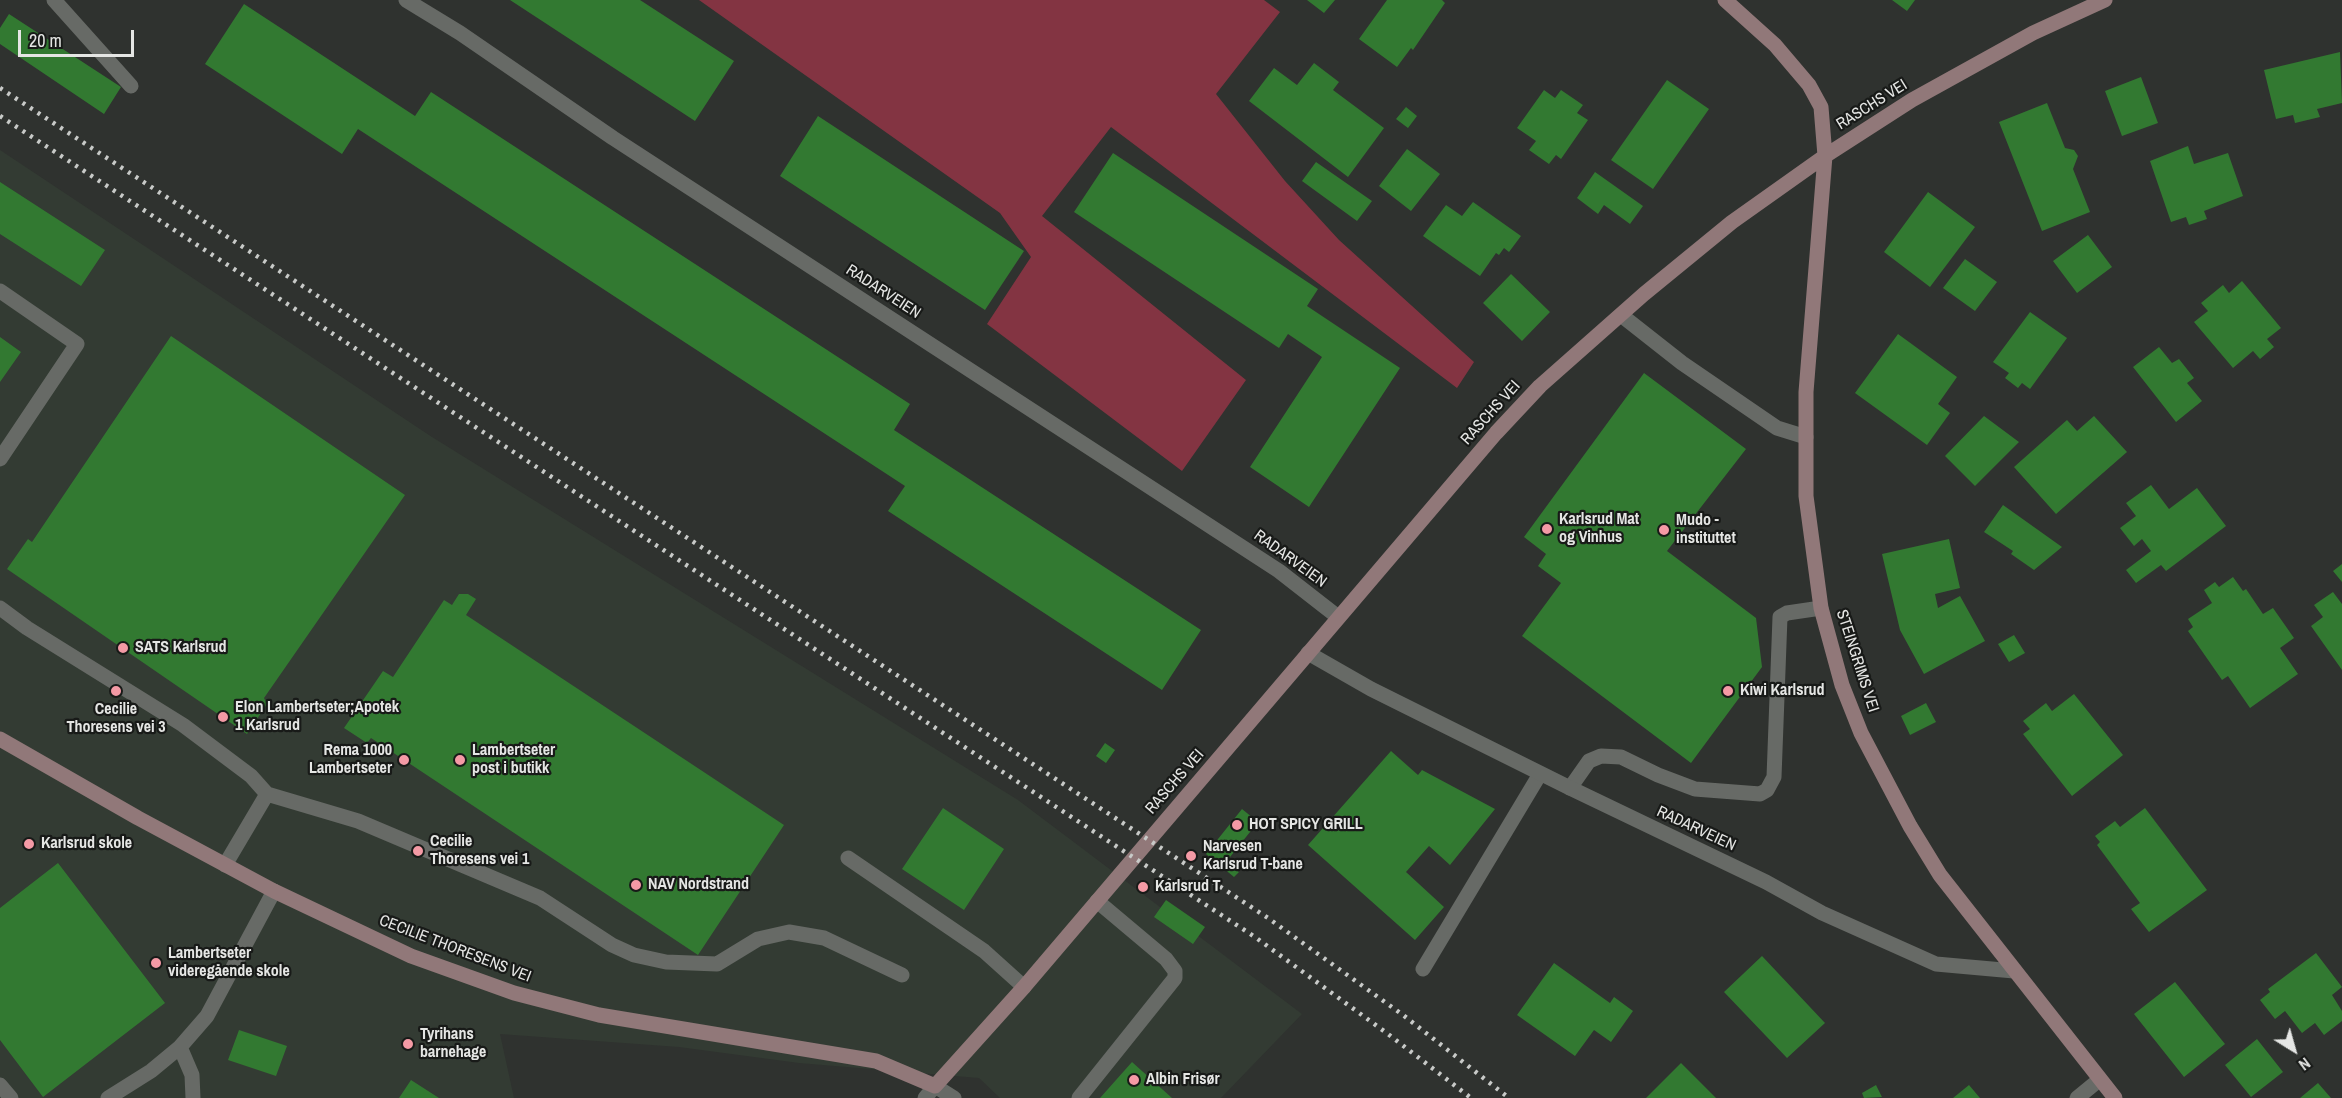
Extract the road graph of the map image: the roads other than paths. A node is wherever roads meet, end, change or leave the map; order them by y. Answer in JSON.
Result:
{"nodes":[{"id":1,"x":54,"y":0,"type":"edge"},
{"id":2,"x":406,"y":0,"type":"edge"},
{"id":3,"x":1725,"y":0,"type":"edge"},
{"id":4,"x":2105,"y":0,"type":"edge"},
{"id":5,"x":130,"y":86,"type":"dead end"},
{"id":6,"x":1825,"y":156,"type":"junction"},
{"id":7,"x":0,"y":291,"type":"edge"},
{"id":8,"x":1621,"y":315,"type":"junction"},
{"id":9,"x":1806,"y":436,"type":"junction"},
{"id":10,"x":0,"y":459,"type":"edge"},
{"id":11,"x":0,"y":608,"type":"edge"},
{"id":12,"x":1821,"y":608,"type":"junction"},
{"id":13,"x":1338,"y":617,"type":"junction"},
{"id":14,"x":1308,"y":653,"type":"junction"},
{"id":15,"x":0,"y":739,"type":"edge"},
{"id":16,"x":1540,"y":774,"type":"junction"},
{"id":17,"x":1570,"y":788,"type":"junction"},
{"id":18,"x":267,"y":794,"type":"junction"},
{"id":19,"x":848,"y":858,"type":"dead end"},
{"id":20,"x":225,"y":865,"type":"junction"},
{"id":21,"x":274,"y":891,"type":"junction"},
{"id":22,"x":1097,"y":900,"type":"junction"},
{"id":23,"x":1424,"y":969,"type":"dead end"},
{"id":24,"x":2014,"y":971,"type":"junction"},
{"id":25,"x":902,"y":975,"type":"dead end"},
{"id":26,"x":1024,"y":987,"type":"junction"},
{"id":27,"x":180,"y":1047,"type":"junction"},
{"id":28,"x":2099,"y":1080,"type":"junction"},
{"id":29,"x":0,"y":1085,"type":"edge"},
{"id":30,"x":935,"y":1086,"type":"junction"},
{"id":31,"x":11,"y":1098,"type":"edge"},
{"id":32,"x":108,"y":1098,"type":"edge"},
{"id":33,"x":193,"y":1098,"type":"edge"},
{"id":34,"x":925,"y":1098,"type":"edge"},
{"id":35,"x":954,"y":1098,"type":"edge"},
{"id":36,"x":1079,"y":1098,"type":"edge"},
{"id":37,"x":2077,"y":1098,"type":"edge"},
{"id":38,"x":2115,"y":1098,"type":"edge"}],
"edges":[{"from":1,"to":5,"type":"street"},
{"from":2,"to":13,"type":"street","name":"RADARVEIEN"},
{"from":3,"to":6,"type":"street","name":"STEINGRIMS VEI"},
{"from":4,"to":6,"type":"street","name":"RASCHS VEI"},
{"from":6,"to":8,"type":"street","name":"RASCHS VEI"},
{"from":6,"to":9,"type":"street","name":"STEINGRIMS VEI"},
{"from":7,"to":10,"type":"street"},
{"from":8,"to":9,"type":"street"},
{"from":8,"to":13,"type":"street","name":"RASCHS VEI"},
{"from":9,"to":12,"type":"street","name":"STEINGRIMS VEI"},
{"from":11,"to":18,"type":"street"},
{"from":12,"to":17,"type":"street"},
{"from":12,"to":24,"type":"street","name":"STEINGRIMS VEI"},
{"from":13,"to":14,"type":"street","name":"RASCHS VEI"},
{"from":14,"to":16,"type":"street","name":"RADARVEIEN"},
{"from":14,"to":22,"type":"street","name":"RASCHS VEI"},
{"from":15,"to":20,"type":"street","name":"CECILIE THORESENS VEI"},
{"from":16,"to":17,"type":"street","name":"RADARVEIEN"},
{"from":16,"to":23,"type":"street"},
{"from":17,"to":24,"type":"street","name":"RADARVEIEN"},
{"from":18,"to":20,"type":"street"},
{"from":18,"to":25,"type":"street"},
{"from":19,"to":26,"type":"street"},
{"from":20,"to":21,"type":"street","name":"CECILIE THORESENS VEI"},
{"from":21,"to":27,"type":"street"},
{"from":21,"to":30,"type":"street","name":"CECILIE THORESENS VEI"},
{"from":22,"to":26,"type":"street","name":"RASCHS VEI"},
{"from":22,"to":36,"type":"street"},
{"from":24,"to":28,"type":"street","name":"STEINGRIMS VEI"},
{"from":26,"to":30,"type":"street","name":"RASCHS VEI"},
{"from":27,"to":32,"type":"street"},
{"from":27,"to":33,"type":"street"},
{"from":28,"to":37,"type":"street"},
{"from":28,"to":38,"type":"street","name":"STEINGRIMS VEI"},
{"from":29,"to":31,"type":"street"},
{"from":30,"to":34,"type":"street","name":"RASCHS VEI"},
{"from":30,"to":35,"type":"street"}]}
